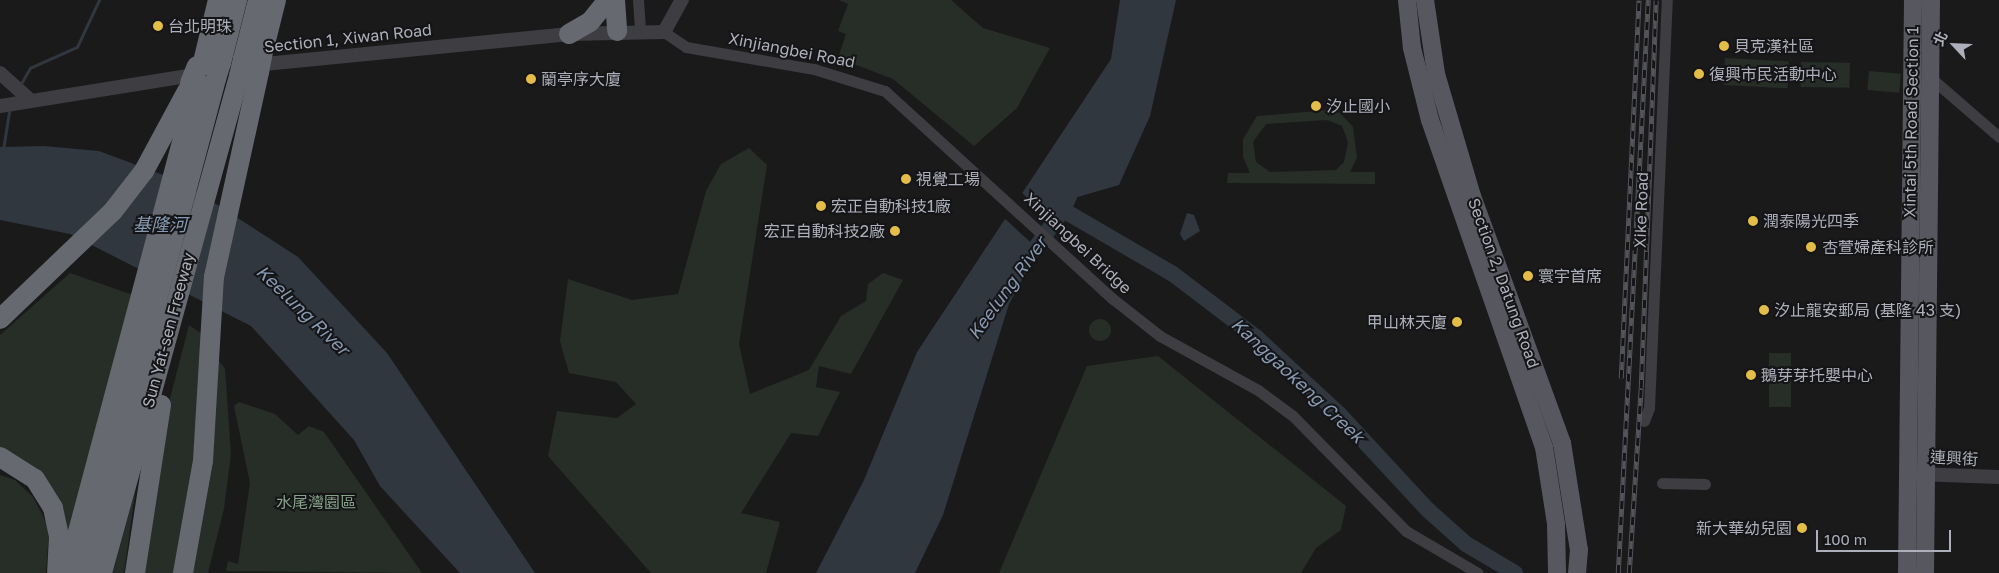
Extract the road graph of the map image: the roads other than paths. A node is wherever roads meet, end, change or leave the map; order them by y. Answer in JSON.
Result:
{"nodes":[{"id":1,"x":218,"y":0,"type":"edge"},
{"id":2,"x":237,"y":0,"type":"edge"},
{"id":3,"x":258,"y":0,"type":"edge"},
{"id":4,"x":276,"y":0,"type":"edge"},
{"id":5,"x":608,"y":0,"type":"edge"},
{"id":6,"x":615,"y":0,"type":"edge"},
{"id":7,"x":638,"y":0,"type":"edge"},
{"id":8,"x":682,"y":0,"type":"edge"},
{"id":9,"x":1407,"y":0,"type":"edge"},
{"id":10,"x":1424,"y":0,"type":"edge"},
{"id":11,"x":1667,"y":0,"type":"edge"},
{"id":12,"x":1913,"y":0,"type":"edge"},
{"id":13,"x":1931,"y":0,"type":"edge"},
{"id":14,"x":640,"y":29,"type":"junction"},
{"id":15,"x":617,"y":31,"type":"junction"},
{"id":16,"x":664,"y":32,"type":"junction"},
{"id":17,"x":569,"y":34,"type":"junction"},
{"id":18,"x":251,"y":66,"type":"junction"},
{"id":19,"x":0,"y":73,"type":"edge"},
{"id":20,"x":204,"y":73,"type":"junction"},
{"id":21,"x":1931,"y":78,"type":"junction"},
{"id":22,"x":30,"y":100,"type":"junction"},
{"id":23,"x":0,"y":106,"type":"edge"},
{"id":24,"x":1999,"y":137,"type":"edge"},
{"id":25,"x":976,"y":171,"type":"joint"},
{"id":26,"x":1478,"y":210,"type":"junction"},
{"id":27,"x":1462,"y":219,"type":"junction"},
{"id":28,"x":60,"y":265,"type":"junction"},
{"id":29,"x":0,"y":303,"type":"edge"},
{"id":30,"x":164,"y":303,"type":"junction"},
{"id":31,"x":0,"y":319,"type":"edge"},
{"id":32,"x":1644,"y":420,"type":"dead end"},
{"id":33,"x":0,"y":456,"type":"edge"},
{"id":34,"x":1916,"y":474,"type":"junction"},
{"id":35,"x":1999,"y":477,"type":"edge"},
{"id":36,"x":1662,"y":483,"type":"dead end"},
{"id":37,"x":1705,"y":484,"type":"dead end"},
{"id":38,"x":1557,"y":569,"type":"edge"},
{"id":39,"x":1577,"y":570,"type":"edge"},
{"id":40,"x":57,"y":573,"type":"edge"},
{"id":41,"x":67,"y":573,"type":"edge"},
{"id":42,"x":84,"y":573,"type":"edge"},
{"id":43,"x":102,"y":573,"type":"edge"},
{"id":44,"x":135,"y":573,"type":"edge"},
{"id":45,"x":183,"y":573,"type":"edge"},
{"id":46,"x":1478,"y":573,"type":"edge"},
{"id":47,"x":1907,"y":573,"type":"edge"},
{"id":48,"x":1925,"y":573,"type":"edge"}],
"edges":[{"from":1,"to":20,"type":"highway"},
{"from":2,"to":20,"type":"highway"},
{"from":3,"to":18,"type":"highway"},
{"from":4,"to":18,"type":"highway"},
{"from":5,"to":17,"type":"highway"},
{"from":6,"to":15,"type":"highway"},
{"from":7,"to":14,"type":"street"},
{"from":8,"to":16,"type":"street"},
{"from":9,"to":27,"type":"main road","name":"Section 2, Datung Road"},
{"from":10,"to":26,"type":"main road","name":"Section 2, Datung Road"},
{"from":11,"to":32,"type":"street","name":"Xike Road"},
{"from":12,"to":34,"type":"main road","name":"Xintai 5th Road Section 1"},
{"from":13,"to":21,"type":"main road","name":"Xintai 5th Road Section 1"},
{"from":14,"to":15,"type":"street","name":"Section 1, Xiwan Road"},
{"from":14,"to":16,"type":"street","name":"Section 1, Xiwan Road"},
{"from":15,"to":17,"type":"street","name":"Section 1, Xiwan Road"},
{"from":16,"to":25,"type":"street","name":"Xinjiangbei Road"},
{"from":17,"to":22,"type":"street","name":"Section 1, Xiwan Road"},
{"from":18,"to":30,"type":"highway"},
{"from":18,"to":45,"type":"highway"},
{"from":19,"to":22,"type":"street"},
{"from":20,"to":28,"type":"highway"},
{"from":20,"to":30,"type":"highway","name":"Sun Yat-sen Freeway"},
{"from":21,"to":24,"type":"street"},
{"from":21,"to":34,"type":"main road","name":"Xintai 5th Road Section 1"},
{"from":22,"to":23,"type":"street","name":"Section 1, Xiwan Road"},
{"from":25,"to":46,"type":"street","name":"Xinjiangbei Bridge"},
{"from":26,"to":27,"type":"main road"},
{"from":26,"to":39,"type":"main road","name":"Section 2, Datung Road"},
{"from":27,"to":38,"type":"main road","name":"Section 2, Datung Road"},
{"from":28,"to":29,"type":"highway"},
{"from":28,"to":31,"type":"highway"},
{"from":30,"to":41,"type":"highway"},
{"from":30,"to":42,"type":"highway","name":"Sun Yat-sen Freeway"},
{"from":30,"to":43,"type":"highway","name":"Sun Yat-sen Freeway"},
{"from":30,"to":44,"type":"highway"},
{"from":33,"to":40,"type":"highway"},
{"from":34,"to":35,"type":"street","name":"連興街"},
{"from":34,"to":47,"type":"main road","name":"Xintai 5th Road Section 1"},
{"from":34,"to":48,"type":"main road","name":"Xintai 5th Road Section 1"},
{"from":36,"to":37,"type":"street"}]}
